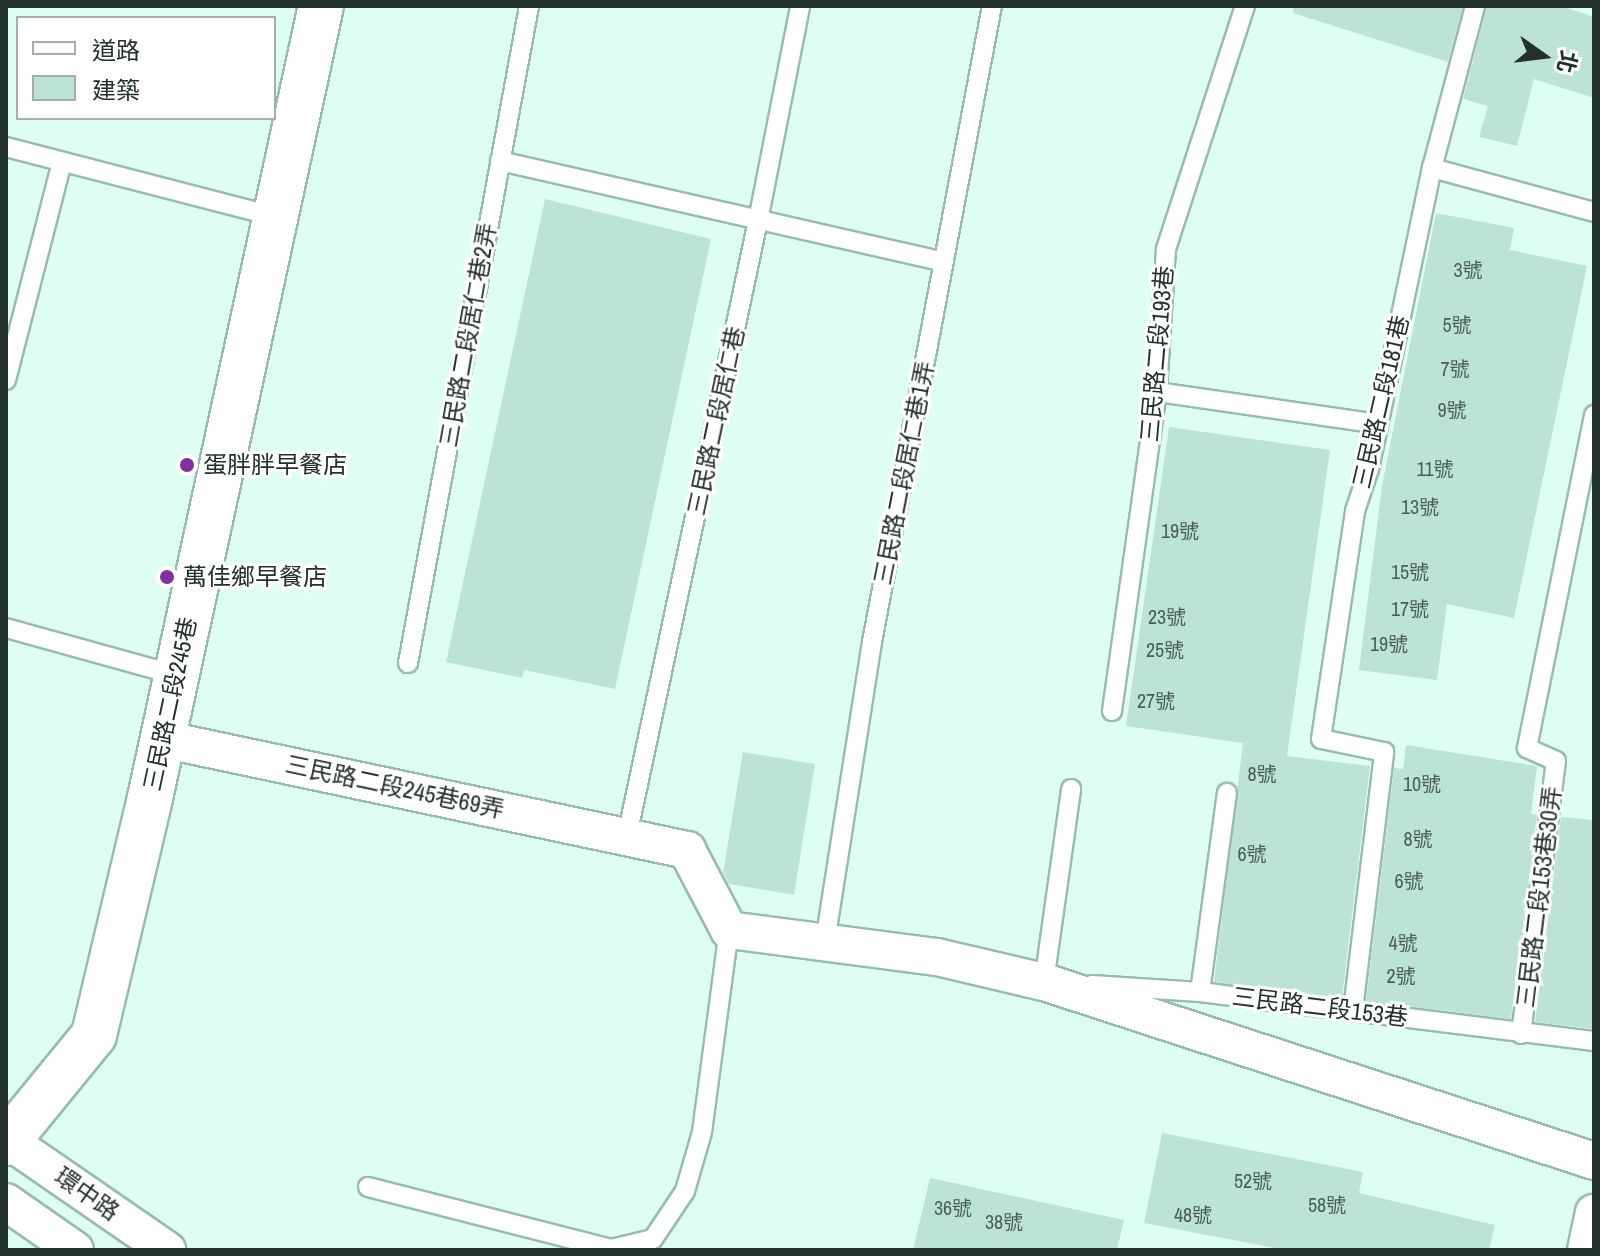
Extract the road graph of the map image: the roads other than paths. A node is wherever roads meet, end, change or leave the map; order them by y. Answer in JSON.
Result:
{"nodes":[{"id":1,"x":321,"y":6,"type":"edge"},
{"id":2,"x":529,"y":6,"type":"edge"},
{"id":3,"x":800,"y":6,"type":"edge"},
{"id":4,"x":992,"y":6,"type":"edge"},
{"id":5,"x":1245,"y":6,"type":"edge"},
{"id":6,"x":1475,"y":6,"type":"edge"},
{"id":7,"x":6,"y":147,"type":"edge"},
{"id":8,"x":500,"y":161,"type":"junction"},
{"id":9,"x":62,"y":162,"type":"junction"},
{"id":10,"x":1432,"y":168,"type":"junction"},
{"id":11,"x":1594,"y":212,"type":"edge"},
{"id":12,"x":276,"y":217,"type":"junction"},
{"id":13,"x":758,"y":221,"type":"junction"},
{"id":14,"x":944,"y":262,"type":"junction"},
{"id":15,"x":6,"y":380,"type":"edge"},
{"id":16,"x":1157,"y":392,"type":"junction"},
{"id":17,"x":1594,"y":415,"type":"edge"},
{"id":18,"x":1378,"y":424,"type":"junction"},
{"id":19,"x":6,"y":628,"type":"edge"},
{"id":20,"x":408,"y":663,"type":"dead end"},
{"id":21,"x":176,"y":675,"type":"junction"},
{"id":22,"x":1112,"y":711,"type":"dead end"},
{"id":23,"x":162,"y":739,"type":"junction"},
{"id":24,"x":1071,"y":789,"type":"dead end"},
{"id":25,"x":1227,"y":793,"type":"dead end"},
{"id":26,"x":627,"y":836,"type":"junction"},
{"id":27,"x":729,"y":930,"type":"junction"},
{"id":28,"x":825,"y":942,"type":"junction"},
{"id":29,"x":1044,"y":982,"type":"junction"},
{"id":30,"x":1200,"y":992,"type":"junction"},
{"id":31,"x":1353,"y":1010,"type":"junction"},
{"id":32,"x":1521,"y":1034,"type":"junction"},
{"id":33,"x":1594,"y":1041,"type":"edge"},
{"id":34,"x":7,"y":1141,"type":"edge"},
{"id":35,"x":1594,"y":1161,"type":"edge"},
{"id":36,"x":368,"y":1187,"type":"dead end"},
{"id":37,"x":6,"y":1202,"type":"edge"},
{"id":38,"x":1594,"y":1213,"type":"edge"},
{"id":39,"x":75,"y":1250,"type":"edge"},
{"id":40,"x":167,"y":1250,"type":"edge"},
{"id":41,"x":1586,"y":1250,"type":"edge"}],
"edges":[{"from":1,"to":12,"type":"street","name":"三民路二段245巷"},
{"from":2,"to":8,"type":"lane","name":"三民路二段居仁巷2弄"},
{"from":3,"to":13,"type":"lane","name":"三民路二段居仁巷"},
{"from":4,"to":14,"type":"lane","name":"三民路二段居仁巷1弄"},
{"from":5,"to":16,"type":"lane","name":"三民路二段193巷"},
{"from":6,"to":10,"type":"lane","name":"三民路二段181巷"},
{"from":7,"to":9,"type":"lane"},
{"from":8,"to":13,"type":"lane"},
{"from":8,"to":20,"type":"lane","name":"三民路二段居仁巷2弄"},
{"from":9,"to":12,"type":"lane"},
{"from":9,"to":15,"type":"lane"},
{"from":10,"to":11,"type":"lane"},
{"from":10,"to":18,"type":"lane","name":"三民路二段181巷"},
{"from":12,"to":21,"type":"street","name":"三民路二段245巷"},
{"from":13,"to":14,"type":"lane"},
{"from":13,"to":26,"type":"lane","name":"三民路二段居仁巷"},
{"from":14,"to":28,"type":"lane","name":"三民路二段居仁巷1弄"},
{"from":16,"to":18,"type":"lane"},
{"from":16,"to":22,"type":"lane","name":"三民路二段193巷"},
{"from":17,"to":32,"type":"lane","name":"三民路二段153巷30弄"},
{"from":18,"to":31,"type":"lane","name":"三民路二段181巷"},
{"from":19,"to":21,"type":"lane"},
{"from":21,"to":23,"type":"street","name":"三民路二段245巷"},
{"from":23,"to":26,"type":"street","name":"三民路二段245巷69弄"},
{"from":23,"to":34,"type":"street","name":"三民路二段245巷"},
{"from":24,"to":29,"type":"lane"},
{"from":25,"to":30,"type":"lane"},
{"from":26,"to":27,"type":"street","name":"三民路二段245巷69弄"},
{"from":27,"to":28,"type":"street"},
{"from":27,"to":36,"type":"lane"},
{"from":28,"to":29,"type":"street"},
{"from":29,"to":30,"type":"lane","name":"三民路二段153巷"},
{"from":29,"to":35,"type":"street"},
{"from":30,"to":31,"type":"lane","name":"三民路二段153巷"},
{"from":31,"to":32,"type":"lane","name":"三民路二段153巷"},
{"from":32,"to":33,"type":"lane","name":"三民路二段153巷"},
{"from":34,"to":40,"type":"street","name":"環中路"},
{"from":37,"to":39,"type":"street"},
{"from":38,"to":41,"type":"street"}]}
